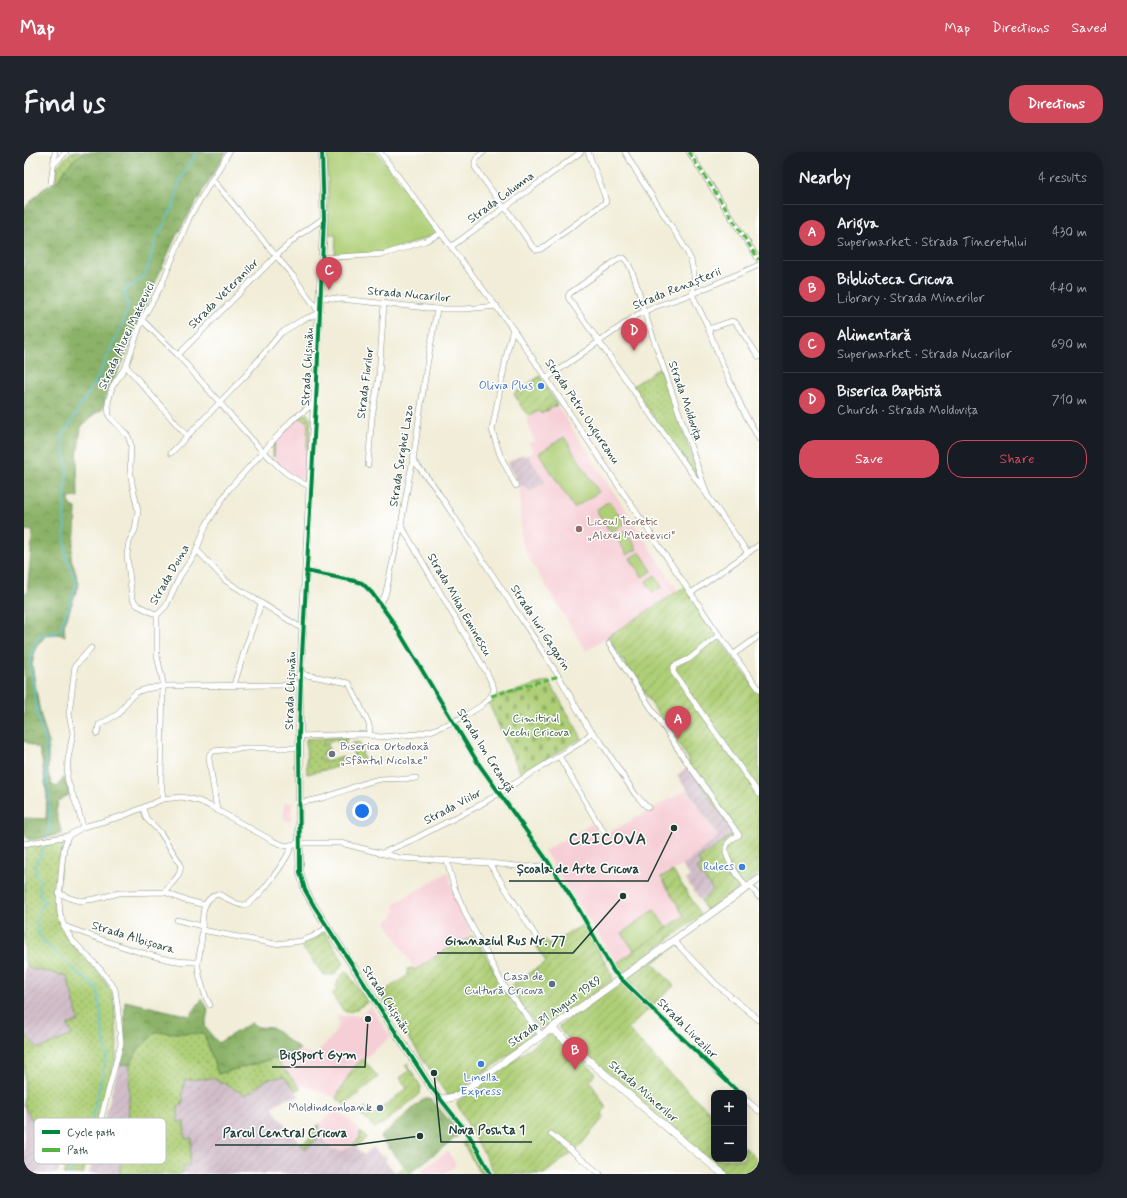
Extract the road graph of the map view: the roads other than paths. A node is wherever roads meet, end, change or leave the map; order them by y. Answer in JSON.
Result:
{"nodes":[{"id":1,"x":55,"y":152,"type":"edge"},
{"id":2,"x":66,"y":152,"type":"edge"},
{"id":3,"x":229,"y":152,"type":"edge"},
{"id":4,"x":322,"y":152,"type":"edge"},
{"id":5,"x":380,"y":152,"type":"edge"},
{"id":6,"x":484,"y":152,"type":"edge"},
{"id":7,"x":581,"y":152,"type":"edge"},
{"id":8,"x":588,"y":152,"type":"edge"},
{"id":9,"x":625,"y":152,"type":"edge"},
{"id":10,"x":688,"y":152,"type":"edge"},
{"id":11,"x":54,"y":165,"type":"junction"},
{"id":12,"x":212,"y":179,"type":"junction"},
{"id":13,"x":51,"y":182,"type":"dead end"},
{"id":14,"x":504,"y":208,"type":"junction"},
{"id":15,"x":324,"y":218,"type":"junction"},
{"id":16,"x":442,"y":233,"type":"junction"},
{"id":17,"x":452,"y":246,"type":"junction"},
{"id":18,"x":277,"y":256,"type":"junction"},
{"id":19,"x":322,"y":258,"type":"junction"},
{"id":20,"x":759,"y":260,"type":"edge"},
{"id":21,"x":759,"y":265,"type":"edge"},
{"id":22,"x":692,"y":294,"type":"junction"},
{"id":23,"x":321,"y":296,"type":"junction"},
{"id":24,"x":384,"y":303,"type":"junction"},
{"id":25,"x":496,"y":306,"type":"junction"},
{"id":26,"x":437,"y":309,"type":"junction"},
{"id":27,"x":644,"y":311,"type":"junction"},
{"id":28,"x":320,"y":314,"type":"junction"},
{"id":29,"x":142,"y":320,"type":"junction"},
{"id":30,"x":513,"y":328,"type":"junction"},
{"id":31,"x":708,"y":329,"type":"junction"},
{"id":32,"x":598,"y":342,"type":"junction"},
{"id":33,"x":178,"y":355,"type":"junction"},
{"id":34,"x":759,"y":357,"type":"edge"},
{"id":35,"x":126,"y":366,"type":"junction"},
{"id":36,"x":547,"y":378,"type":"junction"},
{"id":37,"x":316,"y":402,"type":"junction"},
{"id":38,"x":220,"y":404,"type":"junction"},
{"id":39,"x":187,"y":436,"type":"junction"},
{"id":40,"x":759,"y":439,"type":"edge"},
{"id":41,"x":262,"y":452,"type":"junction"},
{"id":42,"x":172,"y":453,"type":"dead end"},
{"id":43,"x":413,"y":460,"type":"junction"},
{"id":44,"x":368,"y":466,"type":"dead end"},
{"id":45,"x":516,"y":486,"type":"dead end"},
{"id":46,"x":311,"y":487,"type":"junction"},
{"id":47,"x":708,"y":497,"type":"junction"},
{"id":48,"x":401,"y":525,"type":"junction"},
{"id":49,"x":759,"y":545,"type":"edge"},
{"id":50,"x":197,"y":550,"type":"junction"},
{"id":51,"x":748,"y":553,"type":"junction"},
{"id":52,"x":306,"y":571,"type":"junction"},
{"id":53,"x":691,"y":593,"type":"junction"},
{"id":54,"x":379,"y":602,"type":"junction"},
{"id":55,"x":261,"y":604,"type":"junction"},
{"id":56,"x":157,"y":615,"type":"junction"},
{"id":57,"x":303,"y":629,"type":"junction"},
{"id":58,"x":719,"y":635,"type":"junction"},
{"id":59,"x":759,"y":636,"type":"edge"},
{"id":60,"x":609,"y":644,"type":"dead end"},
{"id":61,"x":90,"y":648,"type":"dead end"},
{"id":62,"x":734,"y":654,"type":"junction"},
{"id":63,"x":301,"y":674,"type":"junction"},
{"id":64,"x":300,"y":683,"type":"junction"},
{"id":65,"x":234,"y":685,"type":"junction"},
{"id":66,"x":163,"y":686,"type":"junction"},
{"id":67,"x":759,"y":689,"type":"edge"},
{"id":68,"x":454,"y":722,"type":"junction"},
{"id":69,"x":592,"y":732,"type":"junction"},
{"id":70,"x":97,"y":734,"type":"dead end"},
{"id":71,"x":370,"y":735,"type":"junction"},
{"id":72,"x":299,"y":736,"type":"junction"},
{"id":73,"x":299,"y":748,"type":"junction"},
{"id":74,"x":559,"y":756,"type":"junction"},
{"id":75,"x":416,"y":778,"type":"dead end"},
{"id":76,"x":498,"y":794,"type":"junction"},
{"id":77,"x":759,"y":794,"type":"edge"},
{"id":78,"x":162,"y":799,"type":"junction"},
{"id":79,"x":299,"y":802,"type":"junction"},
{"id":80,"x":649,"y":807,"type":"dead end"},
{"id":81,"x":143,"y":808,"type":"junction"},
{"id":82,"x":217,"y":810,"type":"junction"},
{"id":83,"x":83,"y":827,"type":"junction"},
{"id":84,"x":604,"y":832,"type":"dead end"},
{"id":85,"x":68,"y":836,"type":"junction"},
{"id":86,"x":24,"y":844,"type":"edge"},
{"id":87,"x":295,"y":844,"type":"junction"},
{"id":88,"x":380,"y":854,"type":"junction"},
{"id":89,"x":447,"y":861,"type":"junction"},
{"id":90,"x":489,"y":863,"type":"junction"},
{"id":91,"x":549,"y":863,"type":"junction"},
{"id":92,"x":759,"y":879,"type":"edge"},
{"id":93,"x":748,"y":887,"type":"junction"},
{"id":94,"x":165,"y":892,"type":"junction"},
{"id":95,"x":59,"y":893,"type":"junction"},
{"id":96,"x":759,"y":897,"type":"edge"},
{"id":97,"x":205,"y":905,"type":"junction"},
{"id":98,"x":177,"y":920,"type":"dead end"},
{"id":99,"x":64,"y":926,"type":"junction"},
{"id":100,"x":328,"y":927,"type":"junction"},
{"id":101,"x":202,"y":928,"type":"junction"},
{"id":102,"x":673,"y":940,"type":"junction"},
{"id":103,"x":541,"y":944,"type":"dead end"},
{"id":104,"x":198,"y":962,"type":"junction"},
{"id":105,"x":621,"y":978,"type":"junction"},
{"id":106,"x":210,"y":1004,"type":"dead end"},
{"id":107,"x":759,"y":1020,"type":"edge"},
{"id":108,"x":544,"y":1033,"type":"junction"},
{"id":109,"x":736,"y":1090,"type":"edge"},
{"id":110,"x":440,"y":1098,"type":"junction"},
{"id":111,"x":747,"y":1101,"type":"edge"},
{"id":112,"x":759,"y":1111,"type":"edge"},
{"id":113,"x":101,"y":1118,"type":"edge"},
{"id":114,"x":551,"y":1134,"type":"dead end"},
{"id":115,"x":492,"y":1174,"type":"edge"},
{"id":116,"x":600,"y":1174,"type":"edge"},
{"id":117,"x":724,"y":1174,"type":"edge"}],
"edges":[{"from":1,"to":11,"type":"street"},
{"from":2,"to":11,"type":"street"},
{"from":3,"to":12,"type":"street","name":"Strada Alexei Mateevici"},
{"from":4,"to":15,"type":"street","name":"Strada Chișinău"},
{"from":5,"to":16,"type":"street","name":"Strada Petru Ungureanu"},
{"from":6,"to":14,"type":"street"},
{"from":7,"to":14,"type":"street","name":"Strada Columna"},
{"from":8,"to":14,"type":"street"},
{"from":9,"to":22,"type":"street"},
{"from":10,"to":20,"type":"street"},
{"from":11,"to":13,"type":"street"},
{"from":12,"to":18,"type":"street"},
{"from":12,"to":29,"type":"street","name":"Strada Alexei Mateevici"},
{"from":14,"to":17,"type":"street","name":"Strada Columna"},
{"from":15,"to":18,"type":"street","name":"Strada Veteranilor"},
{"from":15,"to":19,"type":"street","name":"Strada Chișinău"},
{"from":16,"to":17,"type":"street","name":"Strada Petru Ungureanu"},
{"from":16,"to":19,"type":"street"},
{"from":17,"to":25,"type":"street","name":"Strada Petru Ungureanu"},
{"from":18,"to":28,"type":"street"},
{"from":18,"to":33,"type":"street","name":"Strada Veteranilor"},
{"from":19,"to":23,"type":"street","name":"Strada Chișinău"},
{"from":21,"to":22,"type":"street","name":"Strada Renașterii"},
{"from":22,"to":27,"type":"street","name":"Strada Renașterii"},
{"from":22,"to":31,"type":"street"},
{"from":23,"to":24,"type":"street","name":"Strada Nucarilor"},
{"from":23,"to":28,"type":"street","name":"Strada Chișinău"},
{"from":24,"to":26,"type":"street","name":"Strada Nucarilor"},
{"from":24,"to":44,"type":"street","name":"Strada Florilor"},
{"from":25,"to":26,"type":"street","name":"Strada Nucarilor"},
{"from":25,"to":30,"type":"street","name":"Strada Petru Ungureanu"},
{"from":26,"to":43,"type":"street","name":"Strada Serghei Lazo"},
{"from":27,"to":32,"type":"street","name":"Strada Renașterii"},
{"from":27,"to":32,"type":"street","name":"Strada Moldovița"},
{"from":27,"to":47,"type":"street","name":"Strada Moldovița"},
{"from":28,"to":37,"type":"street","name":"Strada Chișinău"},
{"from":28,"to":38,"type":"street"},
{"from":29,"to":33,"type":"street"},
{"from":29,"to":35,"type":"street","name":"Strada Alexei Mateevici"},
{"from":30,"to":36,"type":"street","name":"Strada Petru Ungureanu"},
{"from":30,"to":45,"type":"street"},
{"from":31,"to":34,"type":"street"},
{"from":31,"to":40,"type":"street"},
{"from":32,"to":36,"type":"street","name":"Strada Renașterii"},
{"from":32,"to":47,"type":"street","name":"Strada Moldovița"},
{"from":33,"to":38,"type":"street"},
{"from":35,"to":39,"type":"street"},
{"from":35,"to":56,"type":"street","name":"Strada Alexei Mateevici"},
{"from":36,"to":53,"type":"street","name":"Strada Petru Ungureanu"},
{"from":37,"to":41,"type":"street","name":"Strada Doina"},
{"from":37,"to":46,"type":"street","name":"Strada Chișinău"},
{"from":38,"to":39,"type":"street"},
{"from":38,"to":41,"type":"street"},
{"from":39,"to":42,"type":"street"},
{"from":41,"to":46,"type":"street"},
{"from":41,"to":50,"type":"street","name":"Strada Doina"},
{"from":43,"to":48,"type":"street","name":"Strada Serghei Lazo"},
{"from":43,"to":69,"type":"street","name":"Strada Iuri Gagarin"},
{"from":46,"to":52,"type":"street","name":"Strada Chișinău"},
{"from":47,"to":51,"type":"street","name":"Strada Moldovița"},
{"from":48,"to":54,"type":"street","name":"Strada Serghei Lazo"},
{"from":48,"to":68,"type":"street","name":"Strada Mihai Eminescu"},
{"from":49,"to":51,"type":"street"},
{"from":50,"to":55,"type":"street"},
{"from":50,"to":56,"type":"street","name":"Strada Doina"},
{"from":51,"to":53,"type":"street"},
{"from":52,"to":54,"type":"street","name":"Strada Ion Creangă"},
{"from":52,"to":57,"type":"street","name":"Strada Chișinău"},
{"from":53,"to":58,"type":"street","name":"Strada Petru Ungureanu"},
{"from":54,"to":68,"type":"street","name":"Strada Ion Creangă"},
{"from":55,"to":57,"type":"street"},
{"from":55,"to":65,"type":"street"},
{"from":56,"to":66,"type":"street","name":"Strada Doina"},
{"from":57,"to":63,"type":"street","name":"Strada Chișinău"},
{"from":58,"to":62,"type":"street","name":"Strada Petru Ungureanu"},
{"from":58,"to":77,"type":"street"},
{"from":59,"to":62,"type":"street"},
{"from":60,"to":93,"type":"street"},
{"from":61,"to":83,"type":"street"},
{"from":62,"to":67,"type":"street","name":"Strada Petru Ungureanu"},
{"from":63,"to":64,"type":"street","name":"Strada Chișinău"},
{"from":63,"to":71,"type":"street"},
{"from":64,"to":65,"type":"street"},
{"from":64,"to":72,"type":"street","name":"Strada Chișinău"},
{"from":65,"to":66,"type":"street"},
{"from":66,"to":70,"type":"street"},
{"from":66,"to":78,"type":"street","name":"Strada Doina"},
{"from":68,"to":71,"type":"street"},
{"from":68,"to":76,"type":"street","name":"Strada Ion Creangă"},
{"from":69,"to":74,"type":"street","name":"Strada Viilor"},
{"from":69,"to":80,"type":"street","name":"Strada Iuri Gagarin"},
{"from":71,"to":72,"type":"street"},
{"from":72,"to":73,"type":"street","name":"Strada Chișinău"},
{"from":73,"to":79,"type":"street","name":"Strada Chișinău"},
{"from":73,"to":82,"type":"street"},
{"from":74,"to":76,"type":"street","name":"Strada Viilor"},
{"from":74,"to":84,"type":"street"},
{"from":75,"to":79,"type":"street"},
{"from":76,"to":88,"type":"street","name":"Strada Viilor"},
{"from":76,"to":91,"type":"street","name":"Strada Ion Creangă"},
{"from":78,"to":81,"type":"street"},
{"from":78,"to":82,"type":"street"},
{"from":79,"to":87,"type":"street","name":"Strada Chișinău"},
{"from":81,"to":83,"type":"street"},
{"from":81,"to":94,"type":"street"},
{"from":82,"to":87,"type":"street"},
{"from":83,"to":85,"type":"street"},
{"from":85,"to":86,"type":"street"},
{"from":85,"to":95,"type":"street"},
{"from":87,"to":88,"type":"street"},
{"from":87,"to":97,"type":"street"},
{"from":87,"to":100,"type":"street","name":"Strada Chișinău"},
{"from":88,"to":89,"type":"street"},
{"from":89,"to":90,"type":"street"},
{"from":89,"to":108,"type":"street"},
{"from":90,"to":91,"type":"street"},
{"from":90,"to":103,"type":"street"},
{"from":91,"to":105,"type":"street","name":"Strada Ion Creangă"},
{"from":92,"to":93,"type":"street","name":"Strada 31 August 1989"},
{"from":93,"to":96,"type":"street"},
{"from":93,"to":102,"type":"street","name":"Strada 31 August 1989"},
{"from":94,"to":95,"type":"street"},
{"from":94,"to":97,"type":"street"},
{"from":95,"to":99,"type":"street"},
{"from":97,"to":101,"type":"street"},
{"from":98,"to":101,"type":"street"},
{"from":99,"to":104,"type":"street","name":"Strada Albișoara"},
{"from":99,"to":113,"type":"street"},
{"from":100,"to":101,"type":"street"},
{"from":100,"to":110,"type":"street","name":"Strada Chișinău"},
{"from":101,"to":104,"type":"street"},
{"from":102,"to":105,"type":"street","name":"Strada 31 August 1989"},
{"from":102,"to":107,"type":"street"},
{"from":104,"to":106,"type":"street"},
{"from":105,"to":108,"type":"street","name":"Strada 31 August 1989"},
{"from":105,"to":109,"type":"street","name":"Strada Livezilor"},
{"from":108,"to":110,"type":"street","name":"Strada 31 August 1989"},
{"from":108,"to":117,"type":"street","name":"Strada Minerilor"},
{"from":110,"to":115,"type":"street","name":"Strada Chișinău"},
{"from":111,"to":112,"type":"street"},
{"from":114,"to":116,"type":"street"}]}
